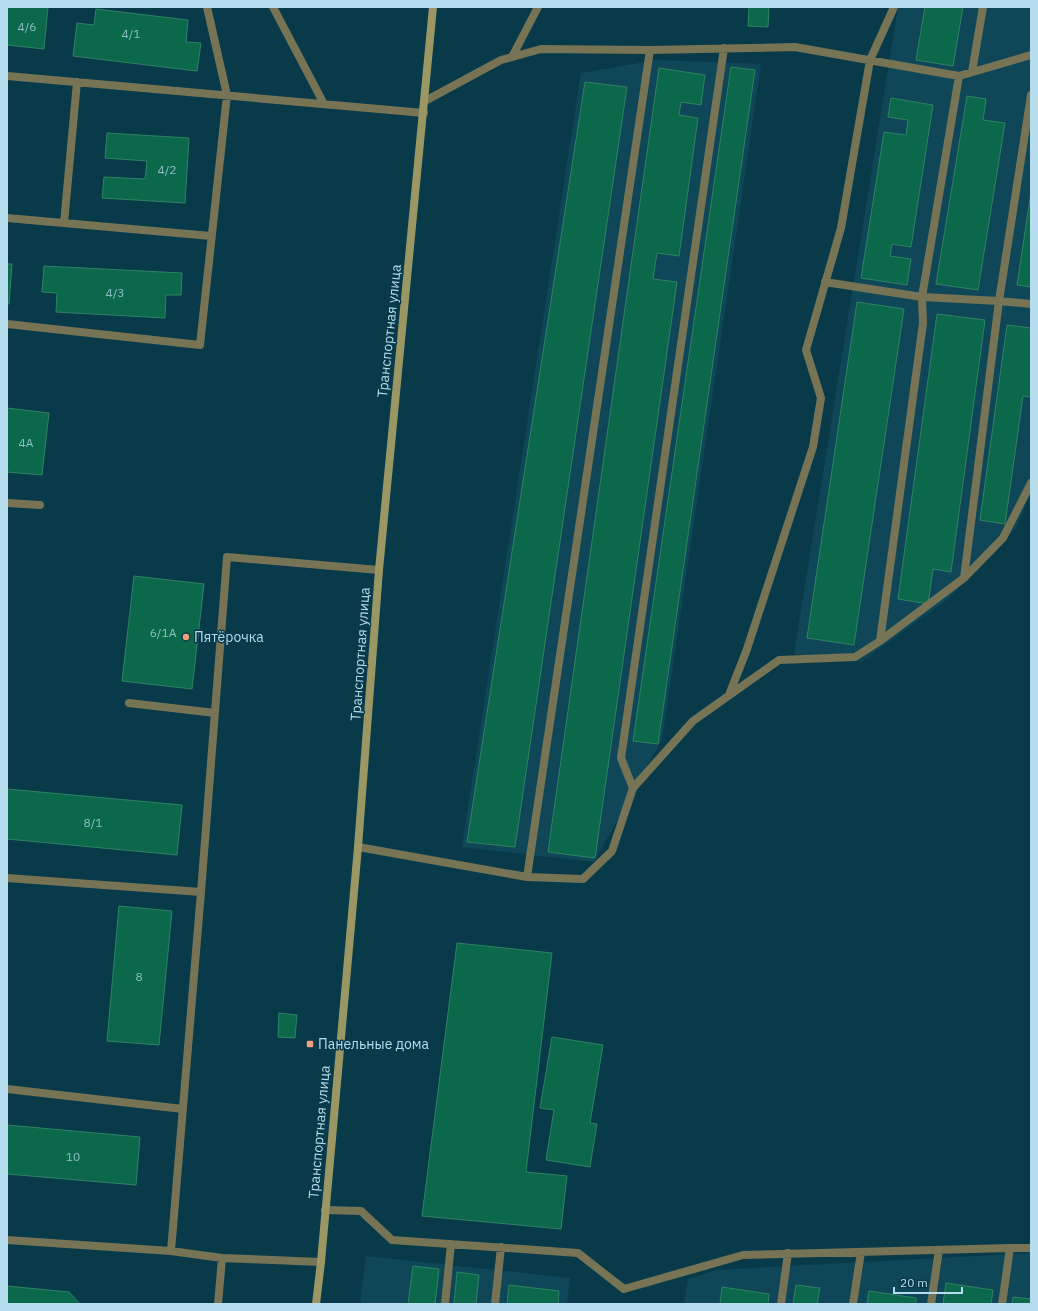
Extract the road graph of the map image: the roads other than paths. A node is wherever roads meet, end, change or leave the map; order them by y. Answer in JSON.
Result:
{"nodes":[{"id":1,"x":207,"y":7,"type":"edge"},
{"id":2,"x":273,"y":7,"type":"edge"},
{"id":3,"x":433,"y":7,"type":"edge"},
{"id":4,"x":538,"y":7,"type":"edge"},
{"id":5,"x":894,"y":7,"type":"edge"},
{"id":6,"x":983,"y":7,"type":"edge"},
{"id":7,"x":724,"y":48,"type":"junction"},
{"id":8,"x":650,"y":50,"type":"junction"},
{"id":9,"x":1031,"y":55,"type":"edge"},
{"id":10,"x":512,"y":57,"type":"junction"},
{"id":11,"x":870,"y":60,"type":"junction"},
{"id":12,"x":972,"y":72,"type":"junction"},
{"id":13,"x":7,"y":76,"type":"edge"},
{"id":14,"x":959,"y":76,"type":"junction"},
{"id":15,"x":77,"y":82,"type":"junction"},
{"id":16,"x":1031,"y":95,"type":"edge"},
{"id":17,"x":226,"y":96,"type":"junction"},
{"id":18,"x":425,"y":101,"type":"junction"},
{"id":19,"x":324,"y":104,"type":"junction"},
{"id":20,"x":424,"y":113,"type":"junction"},
{"id":21,"x":7,"y":218,"type":"edge"},
{"id":22,"x":64,"y":223,"type":"junction"},
{"id":23,"x":212,"y":236,"type":"junction"},
{"id":24,"x":825,"y":282,"type":"junction"},
{"id":25,"x":922,"y":297,"type":"junction"},
{"id":26,"x":1000,"y":301,"type":"junction"},
{"id":27,"x":1031,"y":304,"type":"edge"},
{"id":28,"x":7,"y":324,"type":"edge"},
{"id":29,"x":1031,"y":482,"type":"edge"},
{"id":30,"x":7,"y":503,"type":"edge"},
{"id":31,"x":40,"y":506,"type":"dead end"},
{"id":32,"x":379,"y":570,"type":"junction"},
{"id":33,"x":964,"y":578,"type":"junction"},
{"id":34,"x":880,"y":641,"type":"junction"},
{"id":35,"x":729,"y":695,"type":"junction"},
{"id":36,"x":129,"y":703,"type":"dead end"},
{"id":37,"x":215,"y":713,"type":"junction"},
{"id":38,"x":633,"y":788,"type":"junction"},
{"id":39,"x":358,"y":847,"type":"junction"},
{"id":40,"x":527,"y":877,"type":"junction"},
{"id":41,"x":7,"y":878,"type":"edge"},
{"id":42,"x":201,"y":892,"type":"junction"},
{"id":43,"x":7,"y":1089,"type":"edge"},
{"id":44,"x":182,"y":1109,"type":"junction"},
{"id":45,"x":325,"y":1210,"type":"junction"},
{"id":46,"x":7,"y":1240,"type":"edge"},
{"id":47,"x":451,"y":1244,"type":"junction"},
{"id":48,"x":501,"y":1248,"type":"junction"},
{"id":49,"x":1010,"y":1248,"type":"junction"},
{"id":50,"x":1031,"y":1248,"type":"edge"},
{"id":51,"x":939,"y":1250,"type":"junction"},
{"id":52,"x":171,"y":1251,"type":"junction"},
{"id":53,"x":861,"y":1252,"type":"junction"},
{"id":54,"x":788,"y":1253,"type":"junction"},
{"id":55,"x":222,"y":1258,"type":"junction"},
{"id":56,"x":321,"y":1262,"type":"junction"},
{"id":57,"x":218,"y":1304,"type":"edge"},
{"id":58,"x":316,"y":1304,"type":"edge"},
{"id":59,"x":445,"y":1304,"type":"edge"},
{"id":60,"x":495,"y":1304,"type":"edge"},
{"id":61,"x":781,"y":1304,"type":"edge"},
{"id":62,"x":853,"y":1304,"type":"edge"},
{"id":63,"x":931,"y":1304,"type":"edge"},
{"id":64,"x":1002,"y":1304,"type":"edge"}],
"edges":[{"from":1,"to":17,"type":"lane"},
{"from":2,"to":19,"type":"lane"},
{"from":3,"to":18,"type":"main road","name":"Транспортная улица"},
{"from":4,"to":10,"type":"lane"},
{"from":5,"to":11,"type":"lane"},
{"from":6,"to":12,"type":"lane"},
{"from":7,"to":8,"type":"lane"},
{"from":7,"to":11,"type":"lane"},
{"from":7,"to":38,"type":"lane"},
{"from":8,"to":10,"type":"lane"},
{"from":8,"to":40,"type":"lane"},
{"from":9,"to":12,"type":"lane"},
{"from":10,"to":18,"type":"lane"},
{"from":11,"to":14,"type":"lane"},
{"from":11,"to":24,"type":"lane"},
{"from":12,"to":14,"type":"lane"},
{"from":13,"to":15,"type":"lane"},
{"from":14,"to":25,"type":"lane"},
{"from":15,"to":17,"type":"lane"},
{"from":15,"to":22,"type":"lane"},
{"from":16,"to":26,"type":"lane"},
{"from":17,"to":19,"type":"lane"},
{"from":17,"to":23,"type":"lane"},
{"from":18,"to":20,"type":"main road","name":"Транспортная улица"},
{"from":19,"to":20,"type":"lane"},
{"from":20,"to":32,"type":"main road","name":"Транспортная улица"},
{"from":21,"to":22,"type":"lane"},
{"from":22,"to":23,"type":"lane"},
{"from":23,"to":28,"type":"lane"},
{"from":24,"to":25,"type":"lane"},
{"from":24,"to":35,"type":"lane"},
{"from":25,"to":26,"type":"lane"},
{"from":25,"to":34,"type":"lane"},
{"from":26,"to":27,"type":"lane"},
{"from":26,"to":33,"type":"lane"},
{"from":29,"to":33,"type":"lane"},
{"from":30,"to":31,"type":"lane"},
{"from":32,"to":37,"type":"lane"},
{"from":32,"to":39,"type":"main road","name":"Транспортная улица"},
{"from":33,"to":34,"type":"lane"},
{"from":34,"to":35,"type":"lane"},
{"from":35,"to":38,"type":"lane"},
{"from":36,"to":37,"type":"lane"},
{"from":37,"to":42,"type":"lane"},
{"from":38,"to":40,"type":"lane"},
{"from":39,"to":40,"type":"lane"},
{"from":39,"to":45,"type":"main road","name":"Транспортная улица"},
{"from":41,"to":42,"type":"lane"},
{"from":42,"to":44,"type":"lane"},
{"from":43,"to":44,"type":"lane"},
{"from":44,"to":52,"type":"lane"},
{"from":45,"to":47,"type":"lane"},
{"from":45,"to":56,"type":"main road","name":"Транспортная улица"},
{"from":46,"to":52,"type":"lane"},
{"from":47,"to":48,"type":"lane"},
{"from":47,"to":59,"type":"lane"},
{"from":48,"to":54,"type":"lane"},
{"from":48,"to":60,"type":"lane"},
{"from":49,"to":50,"type":"lane"},
{"from":49,"to":51,"type":"lane"},
{"from":49,"to":64,"type":"lane"},
{"from":51,"to":53,"type":"lane"},
{"from":51,"to":63,"type":"lane"},
{"from":52,"to":55,"type":"lane"},
{"from":53,"to":54,"type":"lane"},
{"from":53,"to":62,"type":"lane"},
{"from":54,"to":61,"type":"lane"},
{"from":55,"to":56,"type":"lane"},
{"from":55,"to":57,"type":"lane"},
{"from":56,"to":58,"type":"main road","name":"Транспортная улица"}]}
